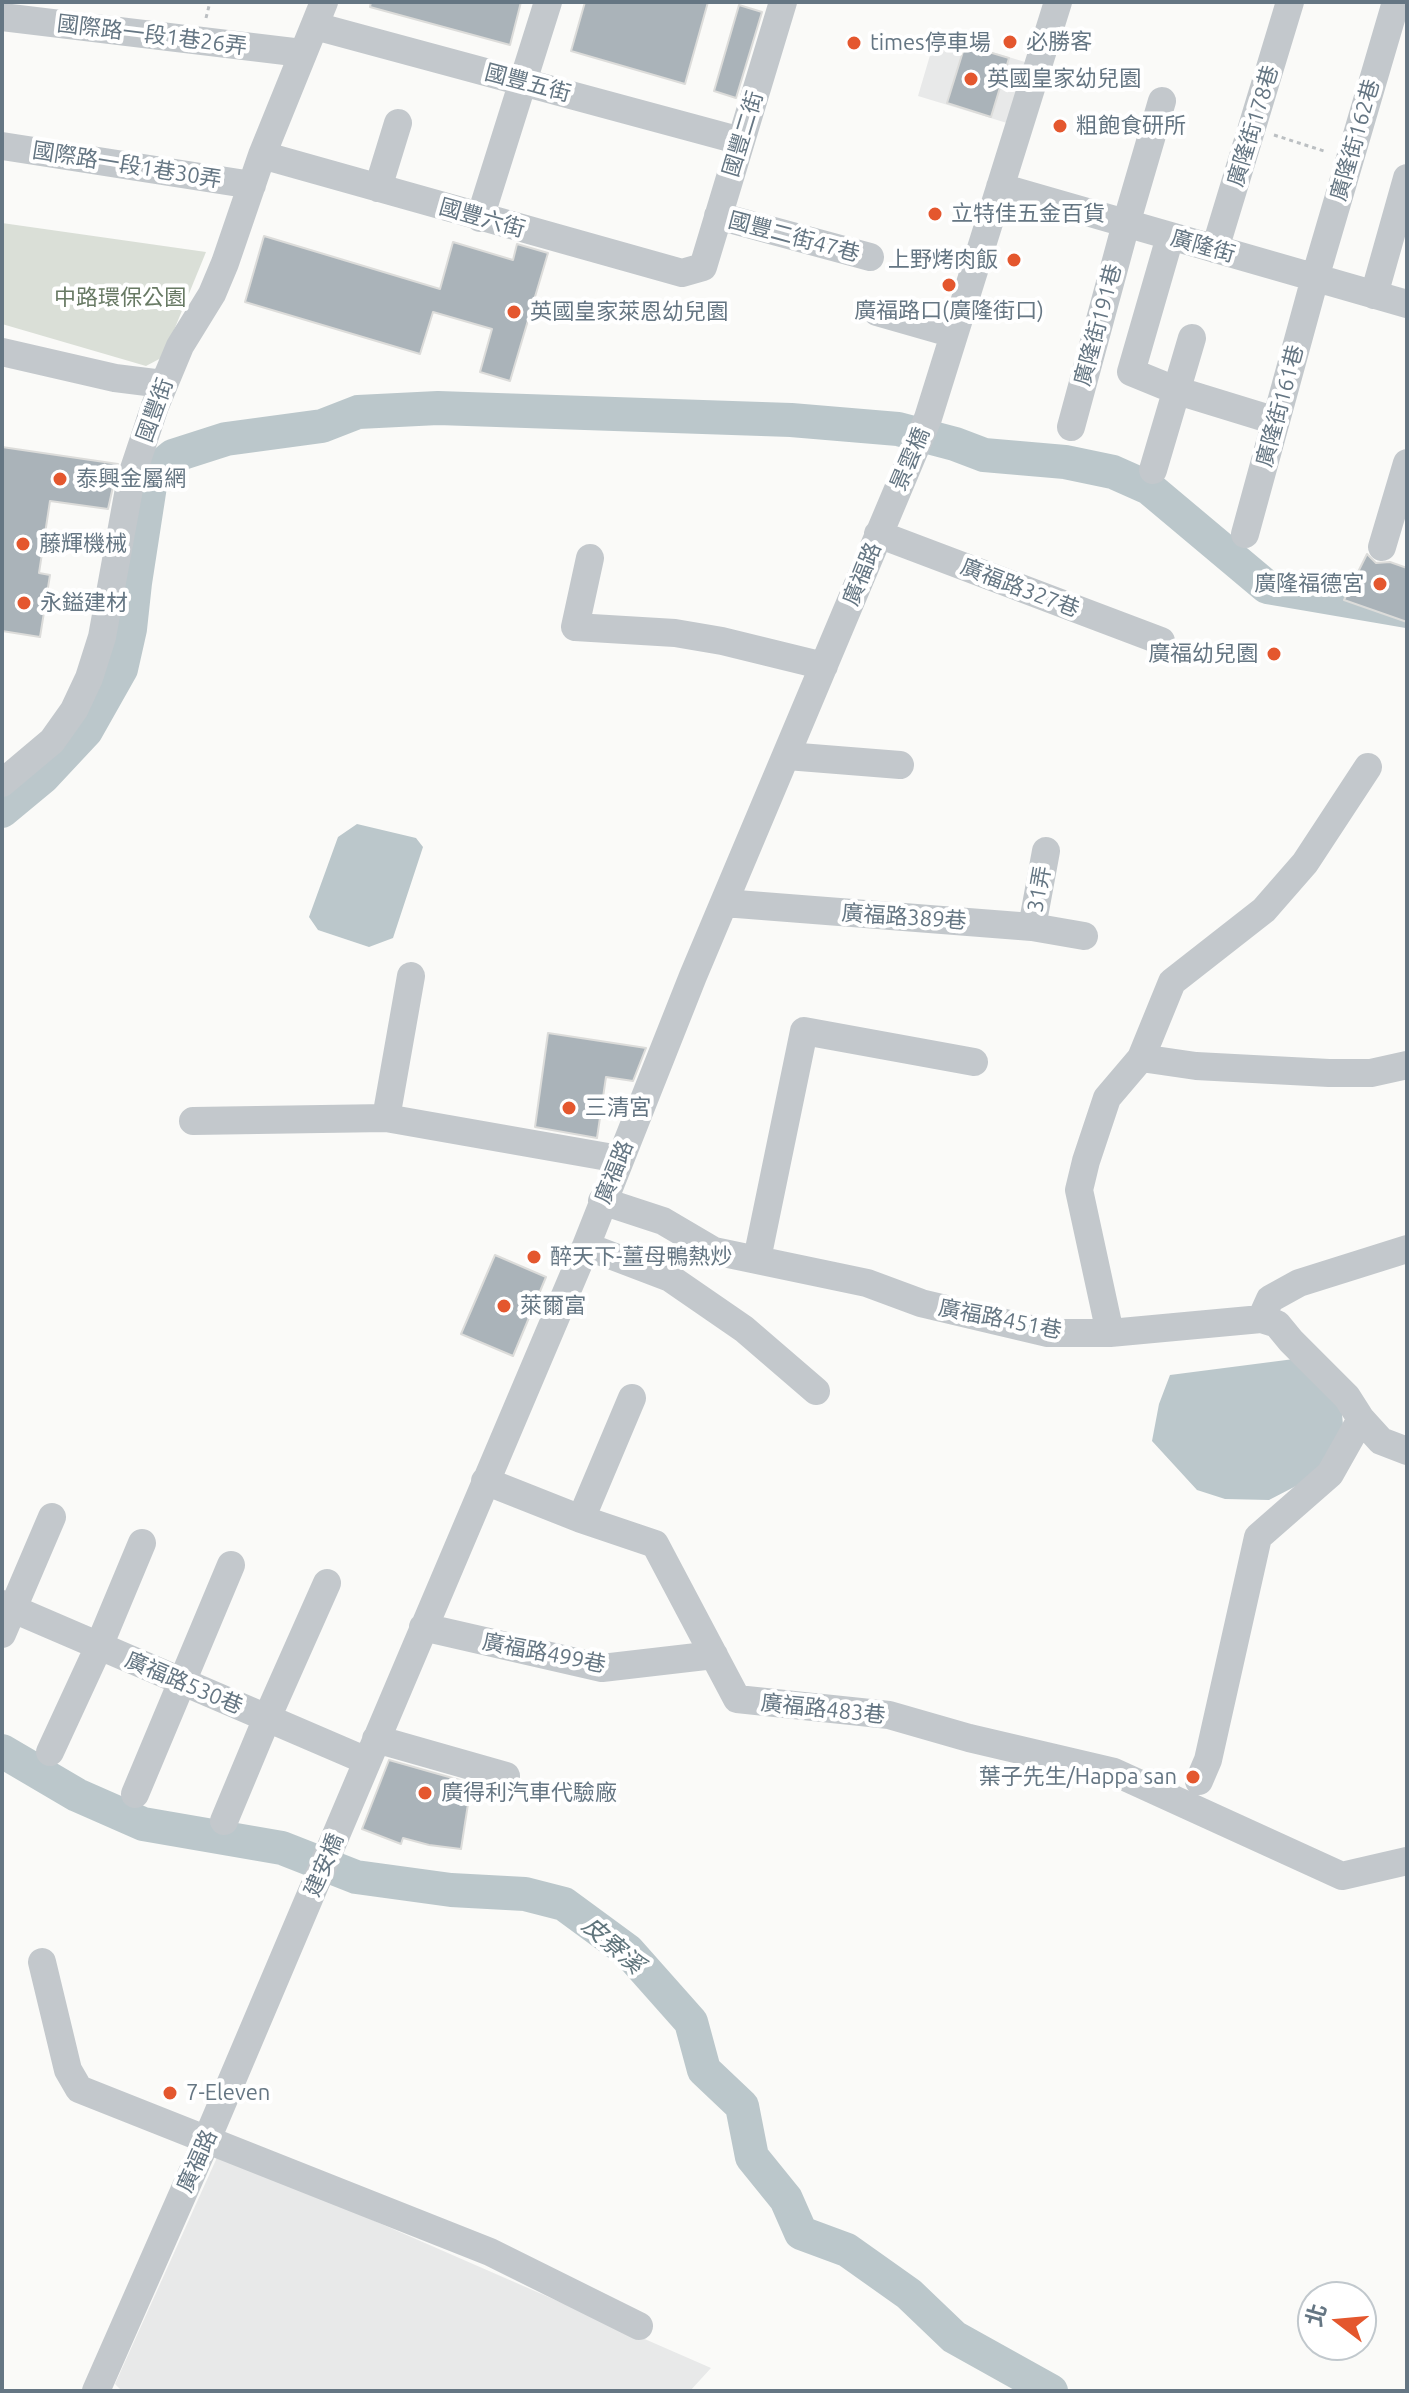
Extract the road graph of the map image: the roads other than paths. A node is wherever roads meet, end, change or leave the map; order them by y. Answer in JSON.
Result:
{"nodes":[{"id":1,"x":548,"y":2,"type":"edge"},
{"id":2,"x":783,"y":2,"type":"edge"},
{"id":3,"x":1058,"y":2,"type":"edge"},
{"id":4,"x":1290,"y":2,"type":"edge"},
{"id":5,"x":1396,"y":2,"type":"edge"},
{"id":6,"x":319,"y":14,"type":"edge"},
{"id":7,"x":2,"y":17,"type":"edge"},
{"id":8,"x":302,"y":53,"type":"junction"},
{"id":9,"x":523,"y":81,"type":"junction"},
{"id":10,"x":1162,"y":101,"type":"dead end"},
{"id":11,"x":398,"y":123,"type":"dead end"},
{"id":12,"x":741,"y":141,"type":"junction"},
{"id":13,"x":2,"y":146,"type":"edge"},
{"id":14,"x":262,"y":155,"type":"junction"},
{"id":15,"x":1407,"y":178,"type":"edge"},
{"id":16,"x":252,"y":185,"type":"junction"},
{"id":17,"x":1000,"y":187,"type":"junction"},
{"id":18,"x":378,"y":188,"type":"junction"},
{"id":19,"x":718,"y":216,"type":"junction"},
{"id":20,"x":480,"y":218,"type":"junction"},
{"id":21,"x":1126,"y":224,"type":"junction"},
{"id":22,"x":1170,"y":237,"type":"junction"},
{"id":23,"x":1215,"y":249,"type":"junction"},
{"id":24,"x":870,"y":257,"type":"dead end"},
{"id":25,"x":703,"y":267,"type":"joint"},
{"id":26,"x":1315,"y":278,"type":"junction"},
{"id":27,"x":1374,"y":295,"type":"junction"},
{"id":28,"x":1407,"y":304,"type":"edge"},
{"id":29,"x":877,"y":312,"type":"dead end"},
{"id":30,"x":954,"y":334,"type":"junction"},
{"id":31,"x":1192,"y":338,"type":"dead end"},
{"id":32,"x":2,"y":352,"type":"edge"},
{"id":33,"x":163,"y":384,"type":"junction"},
{"id":34,"x":1175,"y":390,"type":"junction"},
{"id":35,"x":1276,"y":421,"type":"junction"},
{"id":36,"x":1071,"y":427,"type":"dead end"},
{"id":37,"x":1407,"y":463,"type":"edge"},
{"id":38,"x":1153,"y":470,"type":"dead end"},
{"id":39,"x":893,"y":500,"type":"joint"},
{"id":40,"x":878,"y":534,"type":"junction"},
{"id":41,"x":1245,"y":534,"type":"dead end"},
{"id":42,"x":1382,"y":547,"type":"dead end"},
{"id":43,"x":590,"y":558,"type":"dead end"},
{"id":44,"x":1161,"y":641,"type":"dead end"},
{"id":45,"x":824,"y":666,"type":"junction"},
{"id":46,"x":787,"y":756,"type":"junction"},
{"id":47,"x":900,"y":765,"type":"dead end"},
{"id":48,"x":1368,"y":767,"type":"dead end"},
{"id":49,"x":2,"y":783,"type":"edge"},
{"id":50,"x":1046,"y":851,"type":"dead end"},
{"id":51,"x":724,"y":903,"type":"junction"},
{"id":52,"x":1032,"y":927,"type":"junction"},
{"id":53,"x":1084,"y":936,"type":"dead end"},
{"id":54,"x":411,"y":976,"type":"dead end"},
{"id":55,"x":1141,"y":1058,"type":"junction"},
{"id":56,"x":974,"y":1062,"type":"dead end"},
{"id":57,"x":1407,"y":1065,"type":"edge"},
{"id":58,"x":386,"y":1118,"type":"junction"},
{"id":59,"x":193,"y":1121,"type":"dead end"},
{"id":60,"x":619,"y":1159,"type":"junction"},
{"id":61,"x":602,"y":1201,"type":"junction"},
{"id":62,"x":586,"y":1246,"type":"junction"},
{"id":63,"x":1407,"y":1249,"type":"edge"},
{"id":64,"x":757,"y":1259,"type":"junction"},
{"id":65,"x":1261,"y":1319,"type":"junction"},
{"id":66,"x":1110,"y":1333,"type":"junction"},
{"id":67,"x":816,"y":1391,"type":"dead end"},
{"id":68,"x":632,"y":1398,"type":"dead end"},
{"id":69,"x":1361,"y":1419,"type":"junction"},
{"id":70,"x":1407,"y":1451,"type":"edge"},
{"id":71,"x":485,"y":1481,"type":"junction"},
{"id":72,"x":52,"y":1517,"type":"dead end"},
{"id":73,"x":581,"y":1519,"type":"junction"},
{"id":74,"x":142,"y":1543,"type":"dead end"},
{"id":75,"x":231,"y":1565,"type":"dead end"},
{"id":76,"x":327,"y":1583,"type":"dead end"},
{"id":77,"x":6,"y":1616,"type":"edge"},
{"id":78,"x":423,"y":1627,"type":"junction"},
{"id":79,"x":99,"y":1646,"type":"junction"},
{"id":80,"x":714,"y":1655,"type":"junction"},
{"id":81,"x":182,"y":1682,"type":"junction"},
{"id":82,"x":267,"y":1718,"type":"junction"},
{"id":83,"x":371,"y":1750,"type":"junction"},
{"id":84,"x":50,"y":1752,"type":"dead end"},
{"id":85,"x":506,"y":1776,"type":"dead end"},
{"id":86,"x":1199,"y":1781,"type":"dead end"},
{"id":87,"x":135,"y":1794,"type":"dead end"},
{"id":88,"x":351,"y":1799,"type":"joint"},
{"id":89,"x":224,"y":1821,"type":"dead end"},
{"id":90,"x":1407,"y":1861,"type":"edge"},
{"id":91,"x":296,"y":1930,"type":"joint"},
{"id":92,"x":42,"y":1962,"type":"dead end"},
{"id":93,"x":207,"y":2139,"type":"junction"},
{"id":94,"x":639,"y":2326,"type":"dead end"},
{"id":95,"x":96,"y":2391,"type":"edge"}],
"edges":[{"from":1,"to":9,"type":"street"},
{"from":2,"to":12,"type":"street","name":"國豐二街"},
{"from":3,"to":17,"type":"street"},
{"from":4,"to":23,"type":"street","name":"廣隆街178巷"},
{"from":5,"to":26,"type":"street","name":"廣隆街162巷"},
{"from":6,"to":8,"type":"street","name":"國豐街"},
{"from":6,"to":9,"type":"street","name":"國豐五街"},
{"from":7,"to":8,"type":"street","name":"國際路一段1巷26弄"},
{"from":8,"to":14,"type":"street","name":"國豐街"},
{"from":9,"to":12,"type":"street","name":"國豐五街"},
{"from":9,"to":20,"type":"street"},
{"from":10,"to":21,"type":"street","name":"廣隆街191巷"},
{"from":11,"to":18,"type":"street"},
{"from":12,"to":19,"type":"street","name":"國豐二街"},
{"from":13,"to":16,"type":"street","name":"國際路一段1巷30弄"},
{"from":14,"to":16,"type":"street","name":"國豐街"},
{"from":14,"to":18,"type":"street","name":"國豐六街"},
{"from":15,"to":27,"type":"street"},
{"from":16,"to":33,"type":"street","name":"國豐街"},
{"from":17,"to":21,"type":"street","name":"廣隆街"},
{"from":17,"to":30,"type":"street"},
{"from":18,"to":20,"type":"street","name":"國豐六街"},
{"from":19,"to":24,"type":"street","name":"國豐二街47巷"},
{"from":19,"to":25,"type":"street","name":"國豐二街"},
{"from":20,"to":25,"type":"street","name":"國豐六街"},
{"from":21,"to":22,"type":"street","name":"廣隆街"},
{"from":21,"to":36,"type":"street","name":"廣隆街191巷"},
{"from":22,"to":23,"type":"street","name":"廣隆街"},
{"from":22,"to":34,"type":"street"},
{"from":23,"to":26,"type":"street","name":"廣隆街"},
{"from":26,"to":27,"type":"street","name":"廣隆街"},
{"from":26,"to":35,"type":"street","name":"廣隆街161巷"},
{"from":27,"to":28,"type":"street","name":"廣隆街"},
{"from":29,"to":30,"type":"street"},
{"from":30,"to":39,"type":"street","name":"景雲橋"},
{"from":31,"to":34,"type":"street"},
{"from":32,"to":33,"type":"street"},
{"from":33,"to":49,"type":"street","name":"國豐街"},
{"from":34,"to":35,"type":"street"},
{"from":34,"to":38,"type":"street"},
{"from":35,"to":41,"type":"street","name":"廣隆街161巷"},
{"from":37,"to":42,"type":"street"},
{"from":39,"to":40,"type":"street","name":"廣福路"},
{"from":40,"to":44,"type":"street","name":"廣福路327巷"},
{"from":40,"to":45,"type":"street","name":"廣福路"},
{"from":43,"to":45,"type":"street"},
{"from":45,"to":46,"type":"street","name":"廣福路"},
{"from":46,"to":47,"type":"street"},
{"from":46,"to":51,"type":"street","name":"廣福路"},
{"from":48,"to":55,"type":"street"},
{"from":50,"to":52,"type":"street","name":"31弄"},
{"from":51,"to":52,"type":"street","name":"廣福路389巷"},
{"from":51,"to":60,"type":"street","name":"廣福路"},
{"from":52,"to":53,"type":"street","name":"廣福路389巷"},
{"from":54,"to":58,"type":"street"},
{"from":55,"to":57,"type":"street"},
{"from":55,"to":66,"type":"street"},
{"from":56,"to":64,"type":"street"},
{"from":58,"to":59,"type":"street"},
{"from":58,"to":60,"type":"street"},
{"from":60,"to":61,"type":"street","name":"廣福路"},
{"from":61,"to":62,"type":"street","name":"廣福路"},
{"from":61,"to":64,"type":"street","name":"廣福路451巷"},
{"from":62,"to":67,"type":"street"},
{"from":62,"to":71,"type":"street","name":"廣福路"},
{"from":63,"to":65,"type":"street"},
{"from":64,"to":66,"type":"street","name":"廣福路451巷"},
{"from":65,"to":66,"type":"street","name":"廣福路451巷"},
{"from":65,"to":69,"type":"street"},
{"from":68,"to":73,"type":"street"},
{"from":69,"to":70,"type":"street"},
{"from":69,"to":86,"type":"street"},
{"from":71,"to":73,"type":"street","name":"廣福路483巷"},
{"from":71,"to":78,"type":"street","name":"廣福路"},
{"from":72,"to":77,"type":"street"},
{"from":73,"to":80,"type":"street","name":"廣福路483巷"},
{"from":74,"to":79,"type":"street"},
{"from":75,"to":81,"type":"street"},
{"from":76,"to":82,"type":"street"},
{"from":77,"to":79,"type":"street","name":"廣福路530巷"},
{"from":78,"to":80,"type":"street","name":"廣福路499巷"},
{"from":78,"to":83,"type":"street","name":"廣福路"},
{"from":79,"to":81,"type":"street","name":"廣福路530巷"},
{"from":79,"to":84,"type":"street"},
{"from":80,"to":90,"type":"street","name":"廣福路483巷"},
{"from":81,"to":82,"type":"street","name":"廣福路530巷"},
{"from":81,"to":87,"type":"street"},
{"from":82,"to":83,"type":"street","name":"廣福路530巷"},
{"from":82,"to":89,"type":"street"},
{"from":83,"to":85,"type":"street","name":"廣福路530巷"},
{"from":83,"to":88,"type":"street","name":"廣福路"},
{"from":88,"to":91,"type":"street","name":"建安橋"},
{"from":91,"to":93,"type":"street","name":"廣福路"},
{"from":92,"to":93,"type":"street"},
{"from":93,"to":94,"type":"street"},
{"from":93,"to":95,"type":"street","name":"廣福路"}]}
